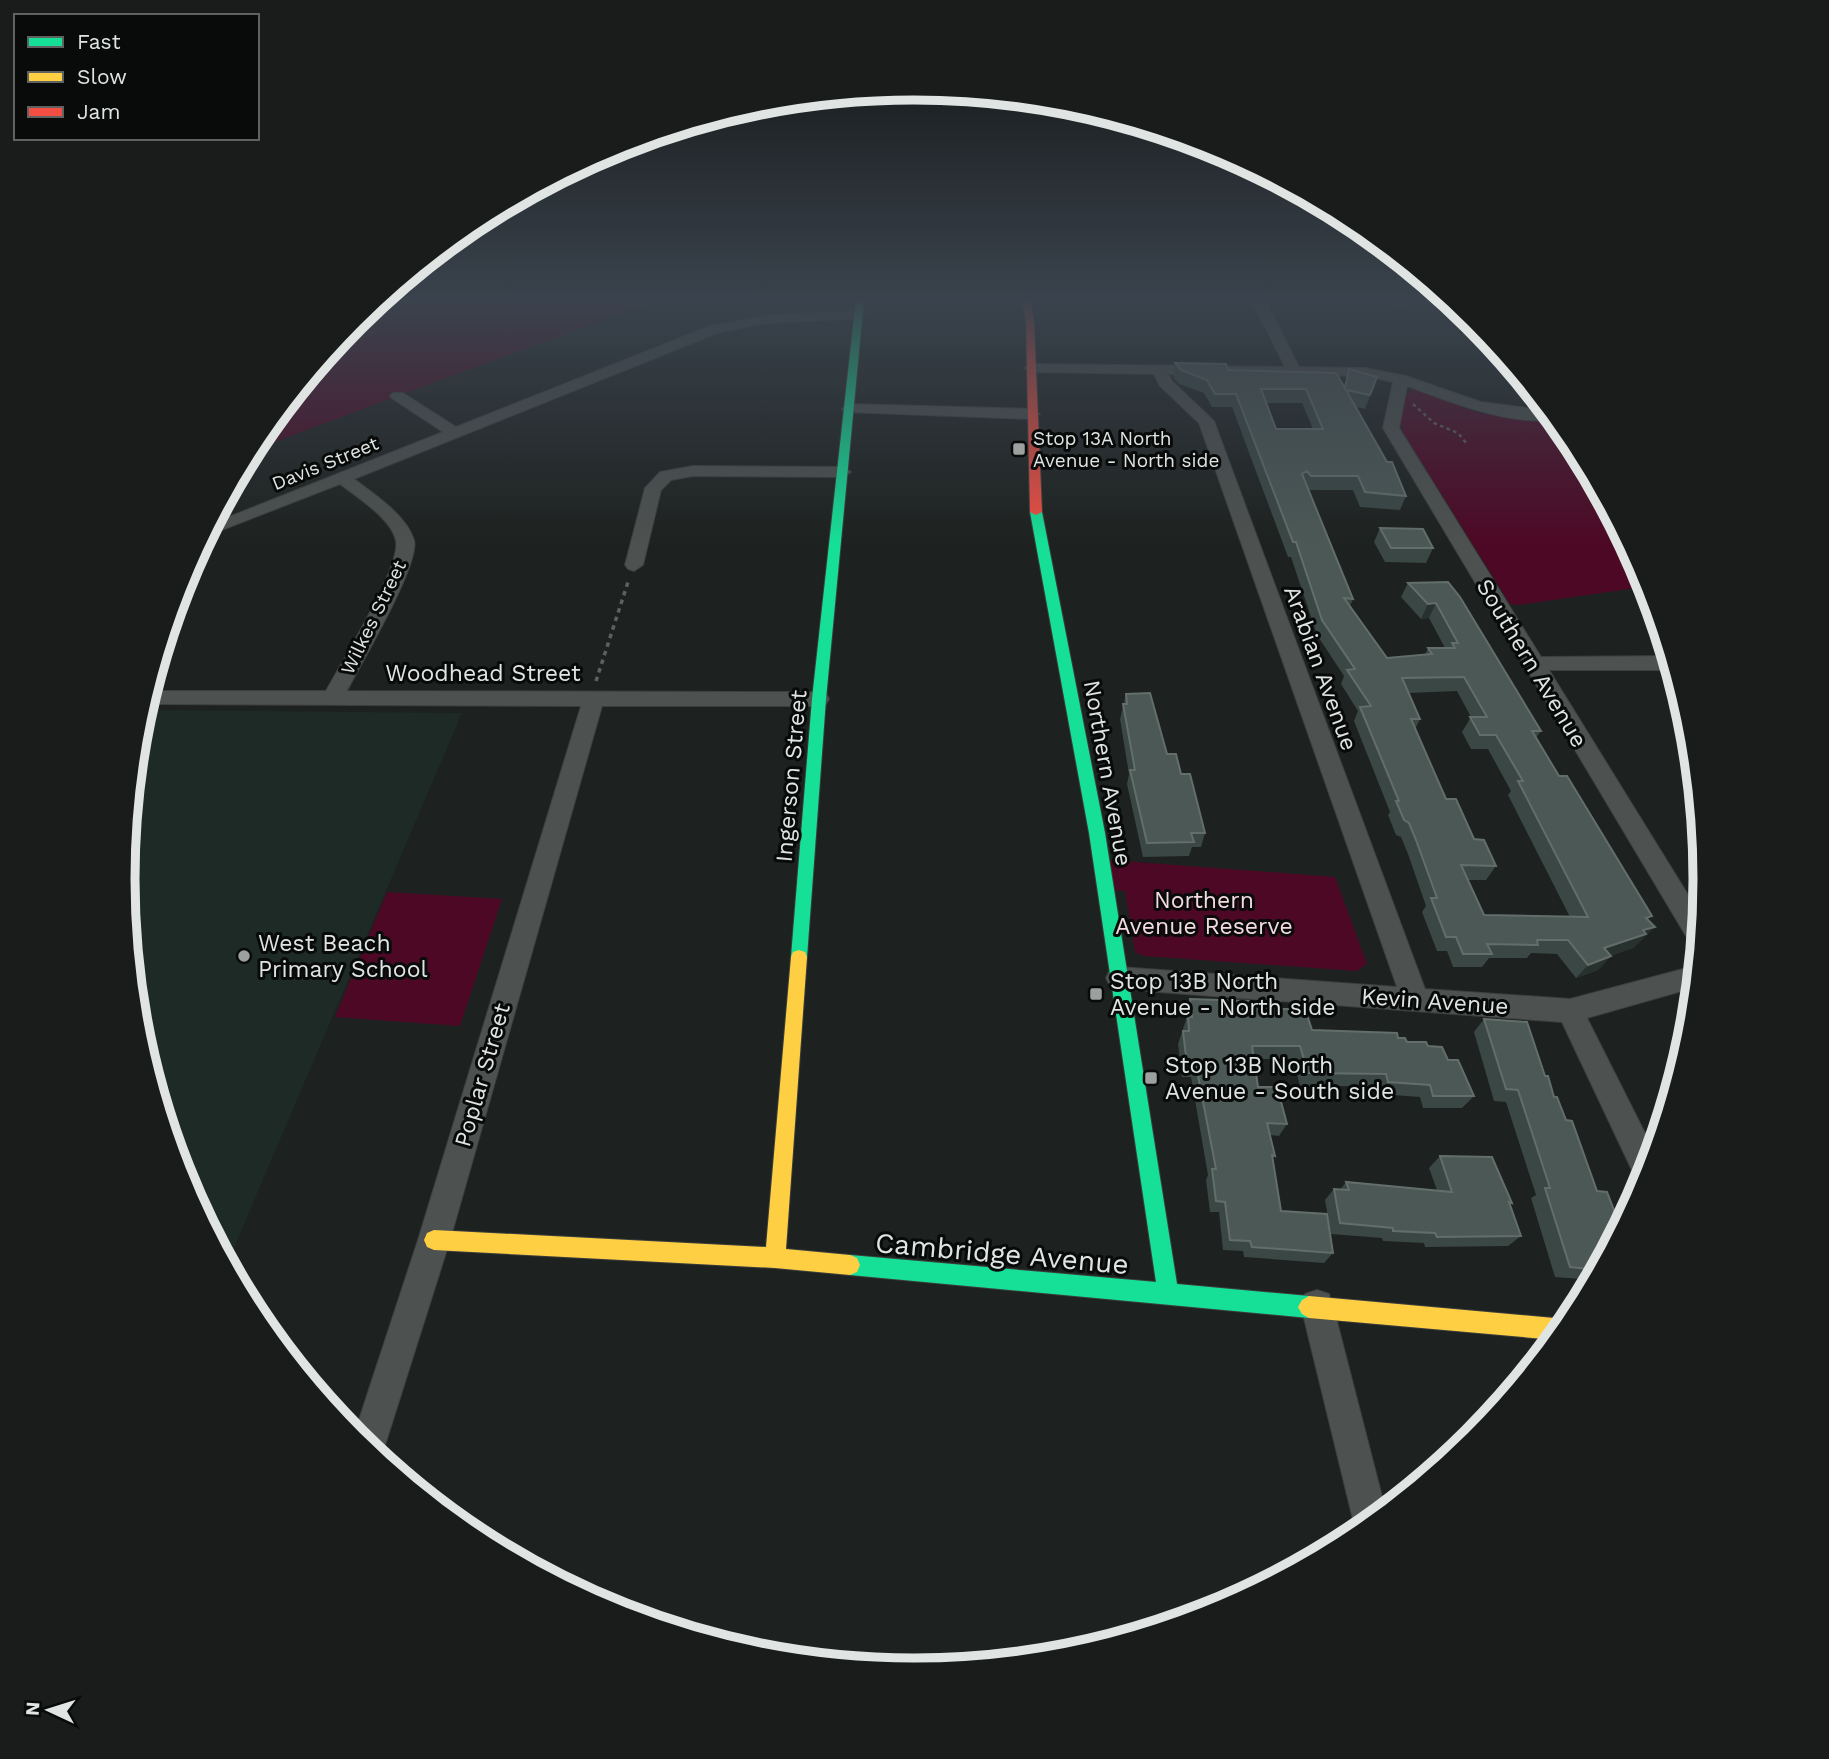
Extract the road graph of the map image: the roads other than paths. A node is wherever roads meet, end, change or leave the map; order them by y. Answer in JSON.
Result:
{"nodes":[{"id":1,"x":583,"y":381,"type":"edge"},
{"id":2,"x":852,"y":381,"type":"edge"},
{"id":3,"x":1031,"y":381,"type":"edge"},
{"id":4,"x":1164,"y":381,"type":"edge"},
{"id":5,"x":1384,"y":381,"type":"edge"},
{"id":6,"x":1399,"y":388,"type":"junction"},
{"id":7,"x":398,"y":396,"type":"dead end"},
{"id":8,"x":850,"y":409,"type":"junction"},
{"id":9,"x":1032,"y":414,"type":"junction"},
{"id":10,"x":1540,"y":415,"type":"edge"},
{"id":11,"x":453,"y":432,"type":"junction"},
{"id":12,"x":843,"y":472,"type":"junction"},
{"id":13,"x":342,"y":478,"type":"junction"},
{"id":14,"x":219,"y":527,"type":"edge"},
{"id":15,"x":634,"y":565,"type":"road end"},
{"id":16,"x":1663,"y":663,"type":"edge"},
{"id":17,"x":1532,"y":664,"type":"junction"},
{"id":18,"x":157,"y":698,"type":"edge"},
{"id":19,"x":333,"y":698,"type":"junction"},
{"id":20,"x":593,"y":699,"type":"junction"},
{"id":21,"x":819,"y":699,"type":"junction"},
{"id":22,"x":1693,"y":926,"type":"edge"},
{"id":23,"x":1119,"y":978,"type":"junction"},
{"id":24,"x":1688,"y":978,"type":"edge"},
{"id":25,"x":1415,"y":999,"type":"junction"},
{"id":26,"x":1570,"y":1011,"type":"junction"},
{"id":27,"x":1642,"y":1158,"type":"edge"},
{"id":28,"x":434,"y":1240,"type":"junction"},
{"id":29,"x":775,"y":1258,"type":"junction"},
{"id":30,"x":1168,"y":1295,"type":"junction"},
{"id":31,"x":1317,"y":1306,"type":"junction"},
{"id":32,"x":1552,"y":1329,"type":"edge"},
{"id":33,"x":371,"y":1438,"type":"edge"},
{"id":34,"x":1368,"y":1513,"type":"edge"}],
"edges":[{"from":1,"to":11,"type":"street","name":"Davis Street"},
{"from":2,"to":8,"type":"street","name":"Ingerson Street"},
{"from":3,"to":9,"type":"street","name":"Northern Avenue"},
{"from":4,"to":25,"type":"street","name":"Arabian Avenue"},
{"from":5,"to":6,"type":"street"},
{"from":6,"to":10,"type":"street"},
{"from":6,"to":17,"type":"street","name":"Southern Avenue"},
{"from":7,"to":11,"type":"street"},
{"from":8,"to":9,"type":"street"},
{"from":8,"to":12,"type":"street","name":"Ingerson Street"},
{"from":9,"to":23,"type":"street","name":"Northern Avenue"},
{"from":11,"to":13,"type":"street","name":"Davis Street"},
{"from":12,"to":15,"type":"street"},
{"from":12,"to":21,"type":"street","name":"Ingerson Street"},
{"from":13,"to":14,"type":"street","name":"Davis Street"},
{"from":13,"to":19,"type":"street","name":"Wilkes Street"},
{"from":16,"to":17,"type":"street"},
{"from":17,"to":22,"type":"street","name":"Southern Avenue"},
{"from":18,"to":19,"type":"street","name":"Woodhead Street"},
{"from":19,"to":20,"type":"street","name":"Woodhead Street"},
{"from":20,"to":21,"type":"street","name":"Woodhead Street"},
{"from":20,"to":28,"type":"street","name":"Poplar Street"},
{"from":21,"to":29,"type":"street","name":"Ingerson Street"},
{"from":23,"to":25,"type":"street","name":"Kevin Avenue"},
{"from":23,"to":30,"type":"street","name":"Northern Avenue"},
{"from":24,"to":26,"type":"street"},
{"from":25,"to":26,"type":"street","name":"Kevin Avenue"},
{"from":26,"to":27,"type":"street"},
{"from":28,"to":29,"type":"street","name":"Cambridge Avenue"},
{"from":28,"to":33,"type":"street","name":"Poplar Street"},
{"from":29,"to":30,"type":"street","name":"Cambridge Avenue"},
{"from":30,"to":31,"type":"street","name":"Cambridge Avenue"},
{"from":31,"to":32,"type":"street","name":"Cambridge Avenue"},
{"from":31,"to":34,"type":"street"}]}
